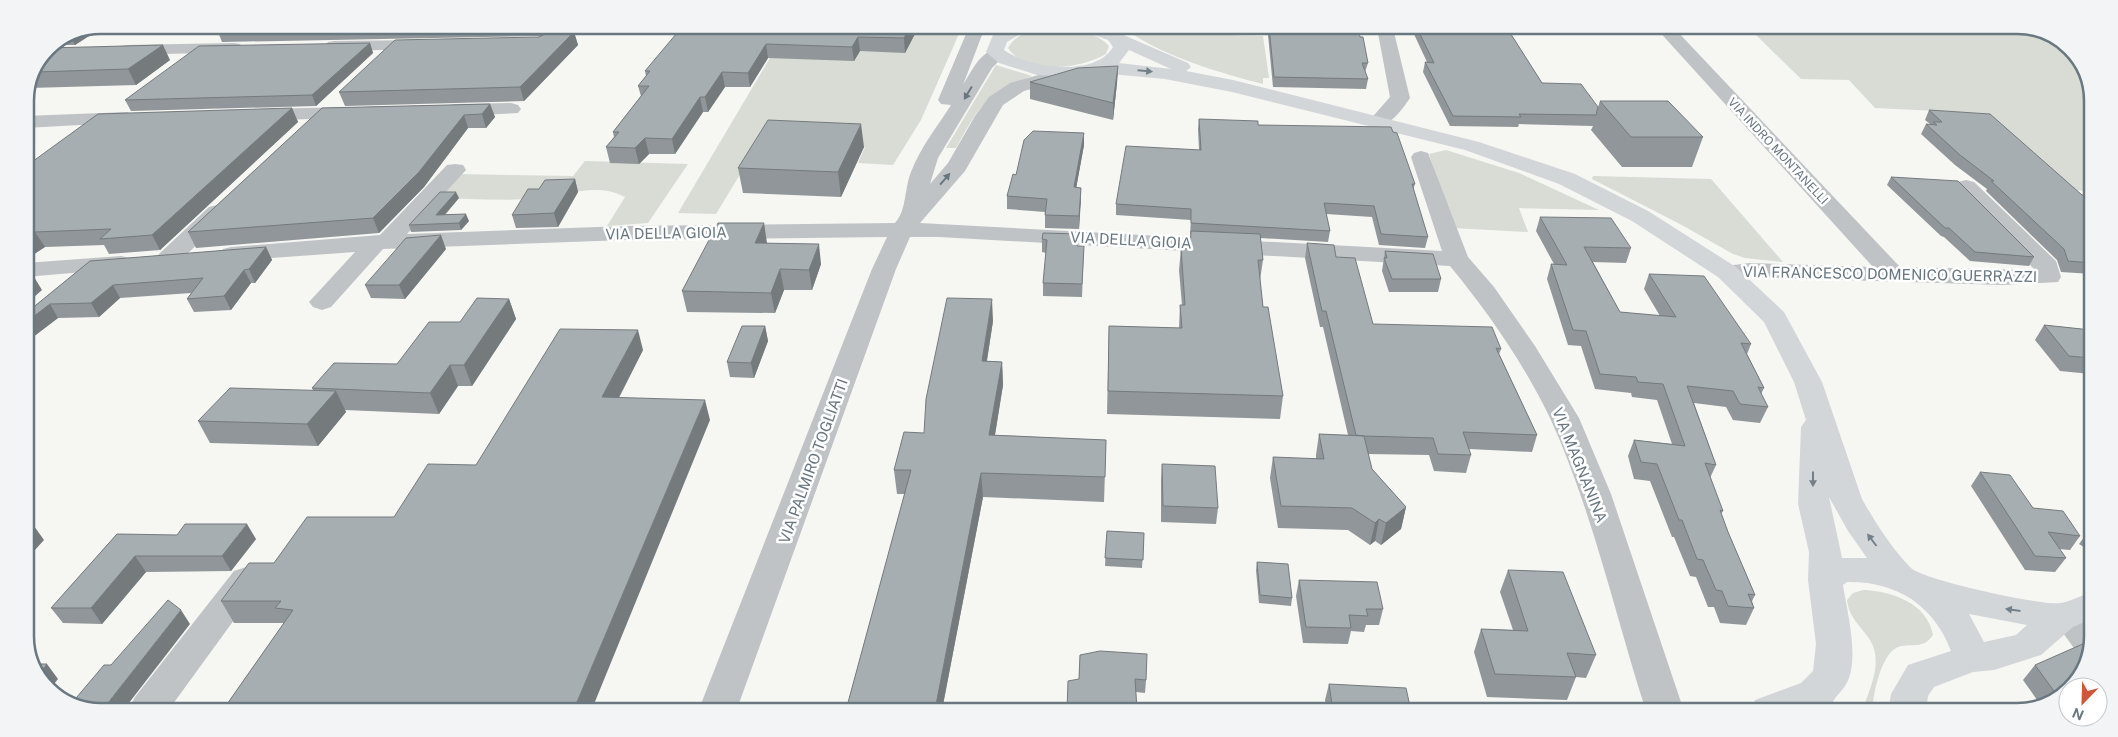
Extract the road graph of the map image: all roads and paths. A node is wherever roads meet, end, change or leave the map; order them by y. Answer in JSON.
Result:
{"nodes":[{"id":1,"x":220,"y":34,"type":"edge"},
{"id":2,"x":1010,"y":34,"type":"edge"},
{"id":3,"x":1109,"y":34,"type":"edge"},
{"id":4,"x":1386,"y":34,"type":"edge"},
{"id":5,"x":1670,"y":34,"type":"edge"},
{"id":6,"x":974,"y":36,"type":"edge"},
{"id":7,"x":1114,"y":36,"type":"junction"},
{"id":8,"x":998,"y":43,"type":"edge"},
{"id":9,"x":444,"y":45,"type":"edge"},
{"id":10,"x":317,"y":46,"type":"edge"},
{"id":11,"x":394,"y":46,"type":"junction"},
{"id":12,"x":249,"y":47,"type":"edge"},
{"id":13,"x":200,"y":48,"type":"junction"},
{"id":14,"x":113,"y":51,"type":"edge"},
{"id":15,"x":374,"y":64,"type":"edge"},
{"id":16,"x":177,"y":66,"type":"edge"},
{"id":17,"x":1097,"y":67,"type":"junction"},
{"id":18,"x":1072,"y":72,"type":"junction"},
{"id":19,"x":1233,"y":86,"type":"junction"},
{"id":20,"x":341,"y":95,"type":"edge"},
{"id":21,"x":129,"y":101,"type":"edge"},
{"id":22,"x":511,"y":109,"type":"dead end"},
{"id":23,"x":435,"y":111,"type":"edge"},
{"id":24,"x":368,"y":112,"type":"edge"},
{"id":25,"x":321,"y":113,"type":"junction"},
{"id":26,"x":242,"y":115,"type":"edge"},
{"id":27,"x":144,"y":118,"type":"edge"},
{"id":28,"x":105,"y":119,"type":"junction"},
{"id":29,"x":34,"y":122,"type":"edge"},
{"id":30,"x":1378,"y":122,"type":"junction"},
{"id":31,"x":300,"y":133,"type":"edge"},
{"id":32,"x":1421,"y":157,"type":"dead end"},
{"id":33,"x":928,"y":158,"type":"junction"},
{"id":34,"x":455,"y":170,"type":"dead end"},
{"id":35,"x":1966,"y":187,"type":"edge"},
{"id":36,"x":230,"y":200,"type":"edge"},
{"id":37,"x":908,"y":223,"type":"junction"},
{"id":38,"x":381,"y":243,"type":"junction"},
{"id":39,"x":1457,"y":259,"type":"junction"},
{"id":40,"x":151,"y":261,"type":"junction"},
{"id":41,"x":89,"y":266,"type":"junction"},
{"id":42,"x":34,"y":269,"type":"edge"},
{"id":43,"x":1727,"y":272,"type":"junction"},
{"id":44,"x":1892,"y":273,"type":"junction"},
{"id":45,"x":60,"y":290,"type":"edge"},
{"id":46,"x":322,"y":302,"type":"dead end"},
{"id":47,"x":1818,"y":413,"type":"junction"},
{"id":48,"x":246,"y":580,"type":"edge"},
{"id":49,"x":1825,"y":580,"type":"junction"},
{"id":50,"x":1914,"y":585,"type":"junction"},
{"id":51,"x":2077,"y":620,"type":"edge"},
{"id":52,"x":1972,"y":658,"type":"junction"},
{"id":53,"x":152,"y":703,"type":"edge"},
{"id":54,"x":720,"y":703,"type":"edge"},
{"id":55,"x":1662,"y":703,"type":"edge"},
{"id":56,"x":1812,"y":703,"type":"edge"},
{"id":57,"x":1908,"y":703,"type":"edge"}],
"edges":[{"from":1,"to":13,"type":"street"},
{"from":2,"to":8,"type":"main road"},
{"from":3,"to":7,"type":"main road"},
{"from":4,"to":30,"type":"street"},
{"from":5,"to":44,"type":"street","name":"VIA INDRO MONTANELLI"},
{"from":6,"to":8,"type":"street"},
{"from":6,"to":33,"type":"street"},
{"from":7,"to":17,"type":"main road"},
{"from":7,"to":19,"type":"main road"},
{"from":8,"to":18,"type":"main road"},
{"from":8,"to":33,"type":"street","name":"VIA PALMIRO TOGLIATTI","one_way":true},
{"from":9,"to":11,"type":"street"},
{"from":10,"to":11,"type":"street"},
{"from":11,"to":15,"type":"street"},
{"from":12,"to":13,"type":"street"},
{"from":13,"to":14,"type":"street"},
{"from":13,"to":16,"type":"street"},
{"from":17,"to":18,"type":"main road"},
{"from":17,"to":19,"type":"main road","one_way":true},
{"from":37,"to":18,"type":"street","name":"VIA PALMIRO TOGLIATTI","one_way":true},
{"from":19,"to":30,"type":"main road"},
{"from":20,"to":25,"type":"street"},
{"from":21,"to":28,"type":"street"},
{"from":22,"to":23,"type":"street"},
{"from":24,"to":25,"type":"street"},
{"from":25,"to":26,"type":"street"},
{"from":25,"to":31,"type":"street"},
{"from":27,"to":28,"type":"street"},
{"from":28,"to":29,"type":"street"},
{"from":30,"to":43,"type":"main road"},
{"from":32,"to":39,"type":"street","name":"VIA MAGNANINA"},
{"from":33,"to":37,"type":"street","name":"VIA PALMIRO TOGLIATTI"},
{"from":34,"to":38,"type":"street"},
{"from":35,"to":44,"type":"street","name":"VIA FRANCESCO DOMENICO GUERRAZZI"},
{"from":36,"to":40,"type":"street"},
{"from":37,"to":38,"type":"street","name":"VIA DELLA GIOIA"},
{"from":37,"to":39,"type":"street","name":"VIA DELLA GIOIA"},
{"from":37,"to":54,"type":"street","name":"VIA PALMIRO TOGLIATTI"},
{"from":38,"to":40,"type":"street","name":"VIA DELLA GIOIA"},
{"from":38,"to":46,"type":"street"},
{"from":39,"to":55,"type":"street","name":"VIA MAGNANINA"},
{"from":40,"to":41,"type":"street","name":"VIA DELLA GIOIA"},
{"from":41,"to":42,"type":"street","name":"VIA DELLA GIOIA"},
{"from":41,"to":45,"type":"street"},
{"from":43,"to":44,"type":"street","name":"VIA FRANCESCO DOMENICO GUERRAZZI"},
{"from":43,"to":47,"type":"main road"},
{"from":47,"to":49,"type":"main road","one_way":true},
{"from":50,"to":47,"type":"main road","one_way":true},
{"from":48,"to":53,"type":"street"},
{"from":49,"to":50,"type":"main road"},
{"from":49,"to":56,"type":"main road"},
{"from":51,"to":50,"type":"main road","one_way":true},
{"from":50,"to":52,"type":"main road"},
{"from":51,"to":52,"type":"main road"},
{"from":52,"to":57,"type":"main road"}]}
